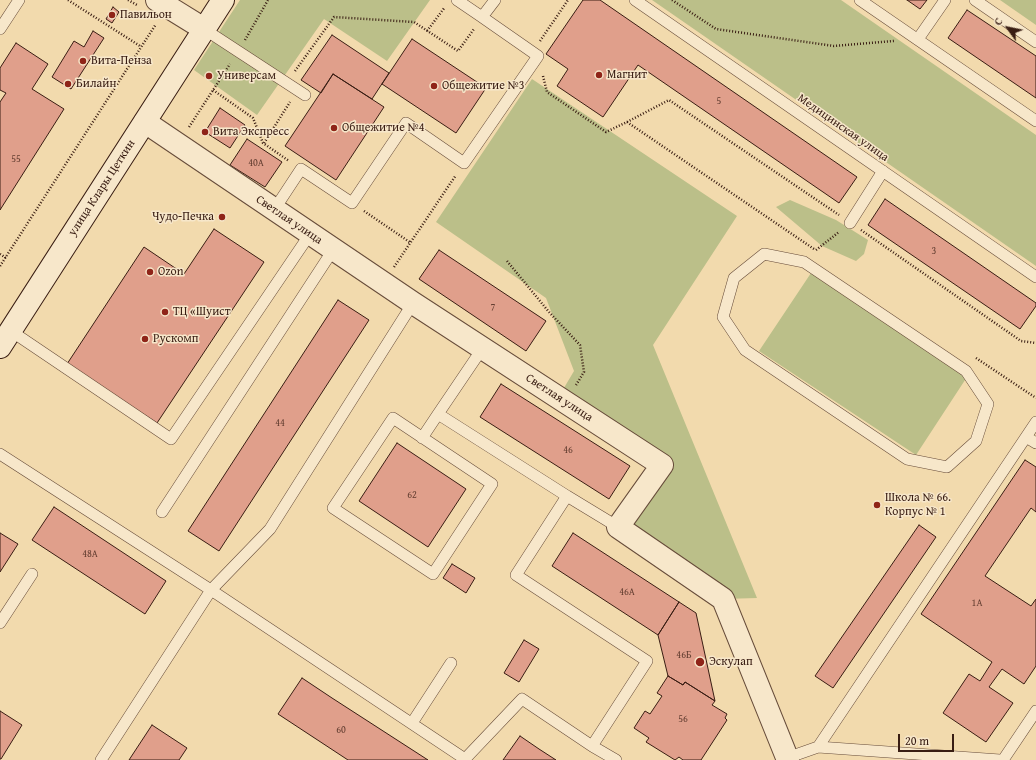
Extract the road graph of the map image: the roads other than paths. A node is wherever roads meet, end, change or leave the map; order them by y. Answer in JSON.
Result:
{"nodes":[{"id":1,"x":19,"y":0,"type":"edge"},
{"id":2,"x":222,"y":0,"type":"edge"},
{"id":3,"x":457,"y":0,"type":"edge"},
{"id":4,"x":495,"y":0,"type":"edge"},
{"id":5,"x":635,"y":0,"type":"edge"},
{"id":6,"x":860,"y":0,"type":"edge"},
{"id":7,"x":945,"y":0,"type":"edge"},
{"id":8,"x":975,"y":0,"type":"edge"},
{"id":9,"x":163,"y":3,"type":"edge"},
{"id":10,"x":482,"y":17,"type":"junction"},
{"id":11,"x":0,"y":29,"type":"edge"},
{"id":12,"x":204,"y":29,"type":"junction"},
{"id":13,"x":918,"y":40,"type":"junction"},
{"id":14,"x":1036,"y":42,"type":"edge"},
{"id":15,"x":301,"y":92,"type":"road end"},
{"id":16,"x":1036,"y":121,"type":"edge"},
{"id":17,"x":144,"y":122,"type":"junction"},
{"id":18,"x":883,"y":171,"type":"junction"},
{"id":19,"x":274,"y":210,"type":"junction"},
{"id":20,"x":850,"y":223,"type":"road end"},
{"id":21,"x":310,"y":234,"type":"junction"},
{"id":22,"x":333,"y":250,"type":"junction"},
{"id":23,"x":804,"y":262,"type":"joint"},
{"id":24,"x":1036,"y":277,"type":"edge"},
{"id":25,"x":413,"y":303,"type":"junction"},
{"id":26,"x":5,"y":339,"type":"edge"},
{"id":27,"x":482,"y":348,"type":"junction"},
{"id":28,"x":438,"y":414,"type":"junction"},
{"id":29,"x":1036,"y":422,"type":"edge"},
{"id":30,"x":1026,"y":437,"type":"junction"},
{"id":31,"x":422,"y":438,"type":"junction"},
{"id":32,"x":1036,"y":443,"type":"edge"},
{"id":33,"x":0,"y":454,"type":"edge"},
{"id":34,"x":567,"y":496,"type":"junction"},
{"id":35,"x":162,"y":512,"type":"dead end"},
{"id":36,"x":618,"y":527,"type":"junction"},
{"id":37,"x":32,"y":574,"type":"dead end"},
{"id":38,"x":211,"y":590,"type":"junction"},
{"id":39,"x":0,"y":623,"type":"edge"},
{"id":40,"x":451,"y":663,"type":"dead end"},
{"id":41,"x":1036,"y":711,"type":"edge"},
{"id":42,"x":412,"y":723,"type":"junction"},
{"id":43,"x":592,"y":746,"type":"junction"},
{"id":44,"x":818,"y":747,"type":"junction"},
{"id":45,"x":785,"y":759,"type":"edge"},
{"id":46,"x":101,"y":760,"type":"edge"},
{"id":47,"x":616,"y":760,"type":"edge"},
{"id":48,"x":1002,"y":760,"type":"edge"}],
"edges":[{"from":1,"to":11,"type":"lane"},
{"from":2,"to":12,"type":"street","name":"улица Клары Цеткин"},
{"from":3,"to":10,"type":"lane"},
{"from":4,"to":10,"type":"lane"},
{"from":5,"to":18,"type":"lane","name":"Медицинская улица"},
{"from":6,"to":13,"type":"lane"},
{"from":7,"to":13,"type":"lane"},
{"from":8,"to":14,"type":"lane"},
{"from":9,"to":12,"type":"street"},
{"from":10,"to":19,"type":"lane"},
{"from":12,"to":15,"type":"lane"},
{"from":12,"to":17,"type":"street","name":"улица Клары Цеткин"},
{"from":13,"to":16,"type":"lane"},
{"from":17,"to":19,"type":"street","name":"Светлая улица"},
{"from":17,"to":26,"type":"street","name":"улица Клары Цеткин"},
{"from":18,"to":20,"type":"lane"},
{"from":18,"to":24,"type":"lane","name":"Медицинская улица"},
{"from":19,"to":21,"type":"street","name":"Светлая улица"},
{"from":21,"to":22,"type":"street","name":"Светлая улица"},
{"from":21,"to":26,"type":"lane"},
{"from":22,"to":25,"type":"street","name":"Светлая улица"},
{"from":22,"to":35,"type":"lane"},
{"from":23,"to":23,"type":"lane"},
{"from":25,"to":27,"type":"street","name":"Светлая улица"},
{"from":25,"to":38,"type":"lane"},
{"from":27,"to":28,"type":"lane"},
{"from":27,"to":36,"type":"street","name":"Светлая улица"},
{"from":28,"to":31,"type":"lane"},
{"from":28,"to":34,"type":"lane"},
{"from":29,"to":30,"type":"lane"},
{"from":30,"to":32,"type":"lane"},
{"from":30,"to":44,"type":"lane"},
{"from":31,"to":31,"type":"lane"},
{"from":33,"to":38,"type":"lane"},
{"from":34,"to":36,"type":"lane"},
{"from":34,"to":43,"type":"lane"},
{"from":36,"to":45,"type":"street"},
{"from":37,"to":39,"type":"lane"},
{"from":38,"to":42,"type":"lane"},
{"from":38,"to":46,"type":"lane"},
{"from":40,"to":42,"type":"lane"},
{"from":41,"to":48,"type":"lane"},
{"from":42,"to":43,"type":"lane"},
{"from":43,"to":47,"type":"lane"},
{"from":44,"to":45,"type":"lane"},
{"from":44,"to":48,"type":"lane"}]}
